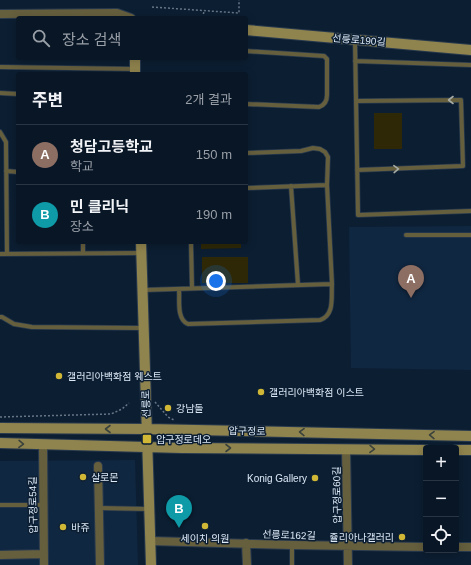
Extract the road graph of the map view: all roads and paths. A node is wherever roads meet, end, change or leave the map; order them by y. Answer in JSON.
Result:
{"nodes":[{"id":1,"x":239,"y":0,"type":"edge"},
{"id":2,"x":152,"y":7,"type":"dead end"},
{"id":3,"x":204,"y":10,"type":"junction"},
{"id":4,"x":0,"y":14,"type":"edge"},
{"id":5,"x":124,"y":16,"type":"edge"},
{"id":6,"x":203,"y":16,"type":"edge"},
{"id":7,"x":248,"y":30,"type":"edge"},
{"id":8,"x":354,"y":40,"type":"junction"},
{"id":9,"x":471,"y":50,"type":"edge"},
{"id":10,"x":248,"y":51,"type":"edge"},
{"id":11,"x":135,"y":60,"type":"edge"},
{"id":12,"x":355,"y":61,"type":"junction"},
{"id":13,"x":471,"y":65,"type":"edge"},
{"id":14,"x":0,"y":67,"type":"edge"},
{"id":15,"x":108,"y":69,"type":"joint"},
{"id":16,"x":135,"y":72,"type":"edge"},
{"id":17,"x":0,"y":93,"type":"edge"},
{"id":18,"x":16,"y":94,"type":"edge"},
{"id":19,"x":356,"y":101,"type":"junction"},
{"id":20,"x":248,"y":104,"type":"edge"},
{"id":21,"x":0,"y":132,"type":"edge"},
{"id":22,"x":248,"y":153,"type":"edge"},
{"id":23,"x":357,"y":170,"type":"junction"},
{"id":24,"x":6,"y":171,"type":"junction"},
{"id":25,"x":16,"y":172,"type":"edge"},
{"id":26,"x":327,"y":185,"type":"junction"},
{"id":27,"x":291,"y":186,"type":"junction"},
{"id":28,"x":248,"y":188,"type":"edge"},
{"id":29,"x":471,"y":211,"type":"edge"},
{"id":30,"x":406,"y":234,"type":"dead end"},
{"id":31,"x":471,"y":235,"type":"edge"},
{"id":32,"x":83,"y":244,"type":"edge"},
{"id":33,"x":141,"y":244,"type":"edge"},
{"id":34,"x":191,"y":244,"type":"edge"},
{"id":35,"x":83,"y":253,"type":"junction"},
{"id":36,"x":0,"y":254,"type":"edge"},
{"id":37,"x":7,"y":254,"type":"junction"},
{"id":38,"x":141,"y":254,"type":"junction"},
{"id":39,"x":332,"y":284,"type":"junction"},
{"id":40,"x":298,"y":285,"type":"junction"},
{"id":41,"x":192,"y":288,"type":"junction"},
{"id":42,"x":179,"y":289,"type":"junction"},
{"id":43,"x":142,"y":290,"type":"junction"},
{"id":44,"x":0,"y":317,"type":"edge"},
{"id":45,"x":144,"y":328,"type":"junction"},
{"id":46,"x":129,"y":403,"type":"dead end"},
{"id":47,"x":0,"y":417,"type":"edge"},
{"id":48,"x":0,"y":428,"type":"edge"},
{"id":49,"x":147,"y":429,"type":"junction"},
{"id":50,"x":471,"y":436,"type":"edge"},
{"id":51,"x":0,"y":443,"type":"edge"},
{"id":52,"x":43,"y":444,"type":"junction"},
{"id":53,"x":148,"y":446,"type":"junction"},
{"id":54,"x":346,"y":449,"type":"junction"},
{"id":55,"x":423,"y":450,"type":"edge"},
{"id":56,"x":459,"y":450,"type":"edge"},
{"id":57,"x":471,"y":450,"type":"edge"},
{"id":58,"x":98,"y":466,"type":"dead end"},
{"id":59,"x":0,"y":505,"type":"edge"},
{"id":60,"x":43,"y":505,"type":"junction"},
{"id":61,"x":98,"y":508,"type":"junction"},
{"id":62,"x":149,"y":509,"type":"junction"},
{"id":63,"x":151,"y":541,"type":"junction"},
{"id":64,"x":246,"y":543,"type":"junction"},
{"id":65,"x":292,"y":545,"type":"junction"},
{"id":66,"x":348,"y":546,"type":"junction"},
{"id":67,"x":423,"y":547,"type":"edge"},
{"id":68,"x":459,"y":547,"type":"edge"},
{"id":69,"x":471,"y":547,"type":"edge"},
{"id":70,"x":44,"y":554,"type":"junction"},
{"id":71,"x":0,"y":556,"type":"edge"},
{"id":72,"x":44,"y":565,"type":"edge"},
{"id":73,"x":100,"y":565,"type":"edge"},
{"id":74,"x":151,"y":565,"type":"edge"},
{"id":75,"x":247,"y":565,"type":"edge"},
{"id":76,"x":292,"y":565,"type":"edge"},
{"id":77,"x":348,"y":565,"type":"edge"}],
"edges":[{"from":1,"to":3,"type":"path"},
{"from":2,"to":3,"type":"path"},
{"from":3,"to":6,"type":"path"},
{"from":4,"to":5,"type":"street"},
{"from":7,"to":8,"type":"main road","name":"선릉로190길"},
{"from":8,"to":9,"type":"main road","name":"선릉로190길"},
{"from":8,"to":12,"type":"lane"},
{"from":10,"to":20,"type":"lane"},
{"from":11,"to":16,"type":"main road"},
{"from":12,"to":13,"type":"lane"},
{"from":12,"to":19,"type":"lane"},
{"from":14,"to":15,"type":"lane"},
{"from":15,"to":16,"type":"lane"},
{"from":17,"to":18,"type":"lane"},
{"from":19,"to":23,"type":"lane"},
{"from":23,"to":19,"type":"lane","one_way":true},
{"from":21,"to":24,"type":"lane"},
{"from":22,"to":26,"type":"lane"},
{"from":23,"to":29,"type":"lane"},
{"from":24,"to":25,"type":"lane"},
{"from":24,"to":37,"type":"lane"},
{"from":26,"to":27,"type":"lane"},
{"from":26,"to":39,"type":"lane"},
{"from":27,"to":28,"type":"lane"},
{"from":27,"to":40,"type":"lane"},
{"from":30,"to":31,"type":"lane"},
{"from":32,"to":35,"type":"lane"},
{"from":33,"to":38,"type":"main road","name":"선릉로"},
{"from":34,"to":41,"type":"lane"},
{"from":35,"to":37,"type":"lane"},
{"from":35,"to":38,"type":"lane"},
{"from":36,"to":37,"type":"lane"},
{"from":38,"to":43,"type":"main road","name":"선릉로"},
{"from":39,"to":40,"type":"lane"},
{"from":39,"to":42,"type":"lane"},
{"from":40,"to":41,"type":"lane"},
{"from":41,"to":42,"type":"lane"},
{"from":42,"to":43,"type":"lane"},
{"from":43,"to":45,"type":"main road","name":"선릉로"},
{"from":44,"to":45,"type":"lane"},
{"from":45,"to":49,"type":"main road","name":"선릉로"},
{"from":46,"to":47,"type":"path"},
{"from":49,"to":48,"type":"main road","name":"압구정로","one_way":true},
{"from":50,"to":49,"type":"main road","name":"압구정로","one_way":true},
{"from":49,"to":53,"type":"main road","name":"선릉로"},
{"from":51,"to":52,"type":"main road","name":"압구정로","one_way":true},
{"from":52,"to":53,"type":"main road","name":"압구정로"},
{"from":52,"to":60,"type":"street","name":"압구정로54길"},
{"from":53,"to":54,"type":"main road","name":"압구정로","one_way":true},
{"from":53,"to":62,"type":"main road","name":"선릉로"},
{"from":54,"to":55,"type":"main road","name":"압구정로","one_way":true},
{"from":54,"to":66,"type":"street","name":"압구정로60길"},
{"from":56,"to":57,"type":"main road"},
{"from":58,"to":61,"type":"street"},
{"from":59,"to":60,"type":"lane"},
{"from":60,"to":70,"type":"street","name":"압구정로54길"},
{"from":61,"to":62,"type":"lane"},
{"from":61,"to":73,"type":"street"},
{"from":62,"to":63,"type":"main road","name":"선릉로"},
{"from":63,"to":64,"type":"street","name":"선릉로162길"},
{"from":63,"to":74,"type":"main road","name":"선릉로"},
{"from":64,"to":65,"type":"street","name":"선릉로162길"},
{"from":64,"to":75,"type":"street"},
{"from":65,"to":66,"type":"street","name":"선릉로162길"},
{"from":65,"to":76,"type":"lane"},
{"from":66,"to":67,"type":"street","name":"선릉로162길"},
{"from":66,"to":77,"type":"street","name":"압구정로60길"},
{"from":68,"to":69,"type":"street"},
{"from":70,"to":71,"type":"street"},
{"from":70,"to":72,"type":"street","name":"압구정로54길"}]}
